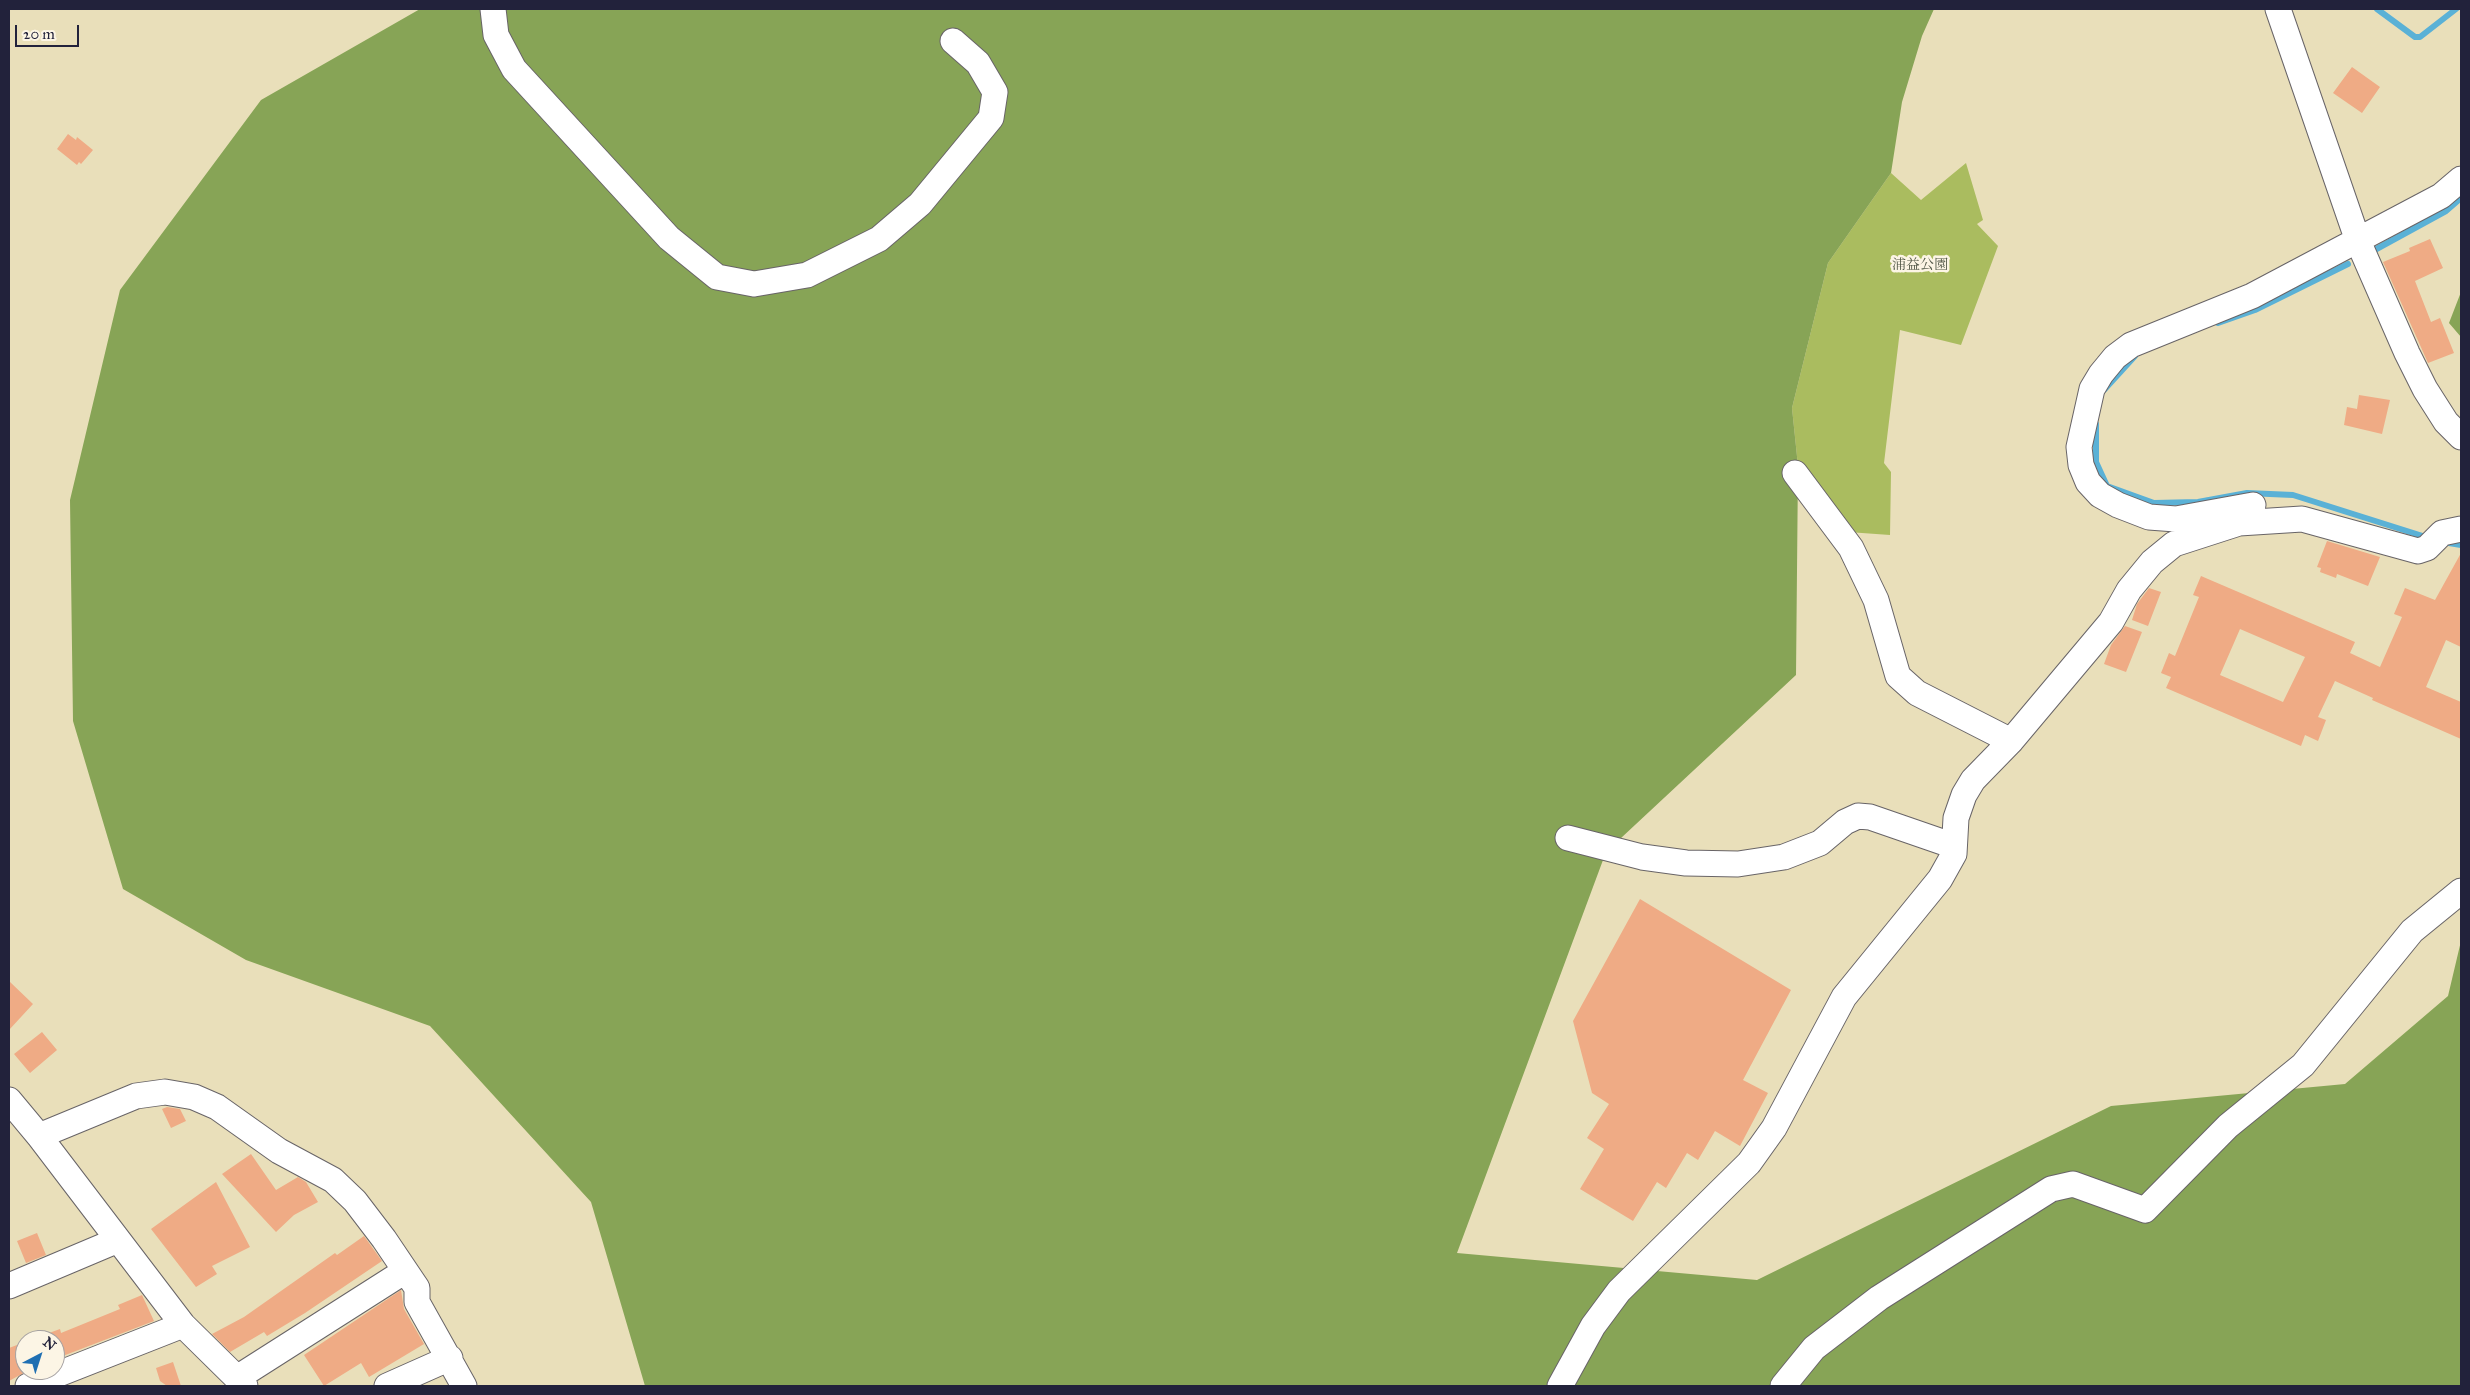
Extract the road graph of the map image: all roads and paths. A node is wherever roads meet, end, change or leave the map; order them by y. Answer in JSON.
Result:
{"nodes":[{"id":1,"x":493,"y":9,"type":"edge"},
{"id":2,"x":2278,"y":9,"type":"edge"},
{"id":3,"x":953,"y":41,"type":"dead end"},
{"id":4,"x":2461,"y":179,"type":"edge"},
{"id":5,"x":2358,"y":241,"type":"junction"},
{"id":6,"x":2461,"y":437,"type":"edge"},
{"id":7,"x":1794,"y":473,"type":"dead end"},
{"id":8,"x":2302,"y":519,"type":"junction"},
{"id":9,"x":2443,"y":537,"type":"edge"},
{"id":10,"x":2011,"y":741,"type":"junction"},
{"id":11,"x":1568,"y":838,"type":"dead end"},
{"id":12,"x":1954,"y":846,"type":"junction"},
{"id":13,"x":2461,"y":891,"type":"edge"},
{"id":14,"x":9,"y":1100,"type":"edge"},
{"id":15,"x":39,"y":1136,"type":"junction"},
{"id":16,"x":118,"y":1240,"type":"junction"},
{"id":17,"x":405,"y":1271,"type":"junction"},
{"id":18,"x":9,"y":1286,"type":"edge"},
{"id":19,"x":183,"y":1325,"type":"junction"},
{"id":20,"x":450,"y":1358,"type":"junction"},
{"id":21,"x":241,"y":1382,"type":"edge"},
{"id":22,"x":28,"y":1386,"type":"edge"},
{"id":23,"x":386,"y":1386,"type":"edge"},
{"id":24,"x":464,"y":1386,"type":"edge"},
{"id":25,"x":1560,"y":1386,"type":"edge"},
{"id":26,"x":1783,"y":1386,"type":"edge"}],
"edges":[{"from":1,"to":3,"type":"street"},
{"from":2,"to":5,"type":"street"},
{"from":4,"to":5,"type":"street"},
{"from":5,"to":6,"type":"street"},
{"from":5,"to":8,"type":"street"},
{"from":7,"to":10,"type":"street"},
{"from":8,"to":9,"type":"street"},
{"from":8,"to":10,"type":"street"},
{"from":10,"to":12,"type":"street"},
{"from":11,"to":12,"type":"street"},
{"from":12,"to":25,"type":"street"},
{"from":13,"to":26,"type":"street"},
{"from":14,"to":15,"type":"street"},
{"from":15,"to":16,"type":"street"},
{"from":15,"to":17,"type":"street"},
{"from":16,"to":18,"type":"street"},
{"from":16,"to":19,"type":"street"},
{"from":17,"to":20,"type":"street"},
{"from":17,"to":21,"type":"street"},
{"from":19,"to":21,"type":"street"},
{"from":19,"to":22,"type":"street"},
{"from":20,"to":23,"type":"street"},
{"from":20,"to":24,"type":"street"}]}
